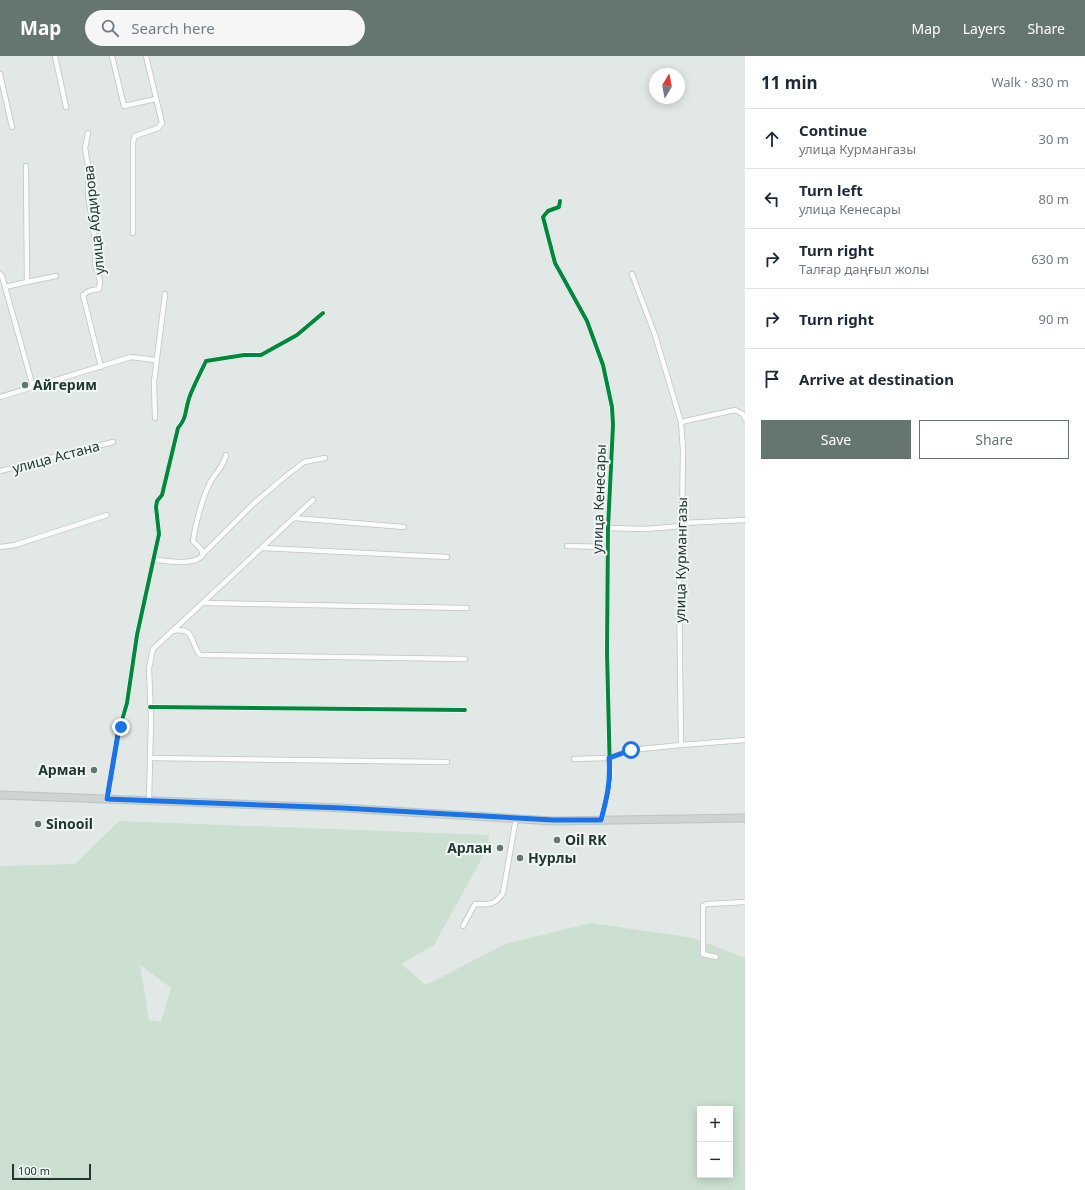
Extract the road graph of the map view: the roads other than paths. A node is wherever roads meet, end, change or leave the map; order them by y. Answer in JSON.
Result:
{"nodes":[{"id":1,"x":55,"y":56,"type":"edge"},
{"id":2,"x":112,"y":56,"type":"edge"},
{"id":3,"x":146,"y":56,"type":"edge"},
{"id":4,"x":0,"y":74,"type":"edge"},
{"id":5,"x":156,"y":99,"type":"junction"},
{"id":6,"x":66,"y":107,"type":"dead end"},
{"id":7,"x":12,"y":127,"type":"dead end"},
{"id":8,"x":88,"y":133,"type":"dead end"},
{"id":9,"x":26,"y":166,"type":"dead end"},
{"id":10,"x":560,"y":201,"type":"dead end"},
{"id":11,"x":133,"y":233,"type":"dead end"},
{"id":12,"x":0,"y":274,"type":"edge"},
{"id":13,"x":632,"y":274,"type":"dead end"},
{"id":14,"x":56,"y":276,"type":"dead end"},
{"id":15,"x":27,"y":282,"type":"junction"},
{"id":16,"x":5,"y":288,"type":"junction"},
{"id":17,"x":165,"y":294,"type":"dead end"},
{"id":18,"x":323,"y":313,"type":"dead end"},
{"id":19,"x":156,"y":360,"type":"junction"},
{"id":20,"x":101,"y":367,"type":"junction"},
{"id":21,"x":33,"y":388,"type":"junction"},
{"id":22,"x":0,"y":397,"type":"edge"},
{"id":23,"x":155,"y":418,"type":"dead end"},
{"id":24,"x":745,"y":419,"type":"edge"},
{"id":25,"x":681,"y":422,"type":"junction"},
{"id":26,"x":113,"y":442,"type":"dead end"},
{"id":27,"x":226,"y":454,"type":"dead end"},
{"id":28,"x":325,"y":458,"type":"dead end"},
{"id":29,"x":0,"y":471,"type":"edge"},
{"id":30,"x":313,"y":500,"type":"dead end"},
{"id":31,"x":107,"y":515,"type":"dead end"},
{"id":32,"x":294,"y":518,"type":"junction"},
{"id":33,"x":745,"y":520,"type":"edge"},
{"id":34,"x":682,"y":524,"type":"junction"},
{"id":35,"x":404,"y":527,"type":"dead end"},
{"id":36,"x":608,"y":528,"type":"junction"},
{"id":37,"x":567,"y":546,"type":"dead end"},
{"id":38,"x":0,"y":547,"type":"edge"},
{"id":39,"x":262,"y":548,"type":"junction"},
{"id":40,"x":608,"y":548,"type":"junction"},
{"id":41,"x":203,"y":554,"type":"junction"},
{"id":42,"x":447,"y":556,"type":"dead end"},
{"id":43,"x":153,"y":560,"type":"junction"},
{"id":44,"x":204,"y":603,"type":"junction"},
{"id":45,"x":467,"y":608,"type":"dead end"},
{"id":46,"x":172,"y":631,"type":"junction"},
{"id":47,"x":465,"y":659,"type":"dead end"},
{"id":48,"x":150,"y":707,"type":"junction"},
{"id":49,"x":465,"y":710,"type":"dead end"},
{"id":50,"x":745,"y":740,"type":"edge"},
{"id":51,"x":681,"y":745,"type":"junction"},
{"id":52,"x":150,"y":758,"type":"junction"},
{"id":53,"x":609,"y":758,"type":"junction"},
{"id":54,"x":574,"y":759,"type":"dead end"},
{"id":55,"x":447,"y":762,"type":"dead end"},
{"id":56,"x":0,"y":795,"type":"edge"},
{"id":57,"x":104,"y":799,"type":"junction"},
{"id":58,"x":150,"y":801,"type":"junction"},
{"id":59,"x":516,"y":818,"type":"junction"},
{"id":60,"x":745,"y":818,"type":"edge"},
{"id":61,"x":601,"y":820,"type":"junction"},
{"id":62,"x":745,"y":902,"type":"edge"},
{"id":63,"x":462,"y":926,"type":"dead end"},
{"id":64,"x":716,"y":957,"type":"dead end"}],
"edges":[{"from":1,"to":6,"type":"street"},
{"from":2,"to":5,"type":"street"},
{"from":3,"to":5,"type":"street"},
{"from":4,"to":7,"type":"street"},
{"from":5,"to":11,"type":"street"},
{"from":8,"to":20,"type":"street","name":"улица Абдирова"},
{"from":9,"to":15,"type":"street"},
{"from":10,"to":36,"type":"street","name":"улица Кенесары"},
{"from":12,"to":16,"type":"street"},
{"from":13,"to":25,"type":"street","name":"улица Курмангазы"},
{"from":14,"to":15,"type":"street"},
{"from":15,"to":16,"type":"street"},
{"from":16,"to":21,"type":"street"},
{"from":17,"to":19,"type":"street"},
{"from":18,"to":43,"type":"street"},
{"from":19,"to":20,"type":"street"},
{"from":19,"to":23,"type":"street"},
{"from":20,"to":21,"type":"street"},
{"from":21,"to":22,"type":"street"},
{"from":24,"to":25,"type":"street"},
{"from":25,"to":34,"type":"street","name":"улица Курмангазы"},
{"from":26,"to":29,"type":"street","name":"улица Астана"},
{"from":27,"to":41,"type":"street"},
{"from":28,"to":41,"type":"street"},
{"from":30,"to":32,"type":"street"},
{"from":31,"to":38,"type":"street"},
{"from":32,"to":35,"type":"street"},
{"from":32,"to":39,"type":"street"},
{"from":33,"to":34,"type":"street"},
{"from":34,"to":36,"type":"street"},
{"from":34,"to":51,"type":"street","name":"улица Курмангазы"},
{"from":36,"to":40,"type":"street","name":"улица Кенесары"},
{"from":37,"to":40,"type":"street"},
{"from":39,"to":42,"type":"street"},
{"from":39,"to":44,"type":"street"},
{"from":40,"to":53,"type":"street","name":"улица Кенесары"},
{"from":41,"to":43,"type":"street"},
{"from":43,"to":57,"type":"street"},
{"from":44,"to":45,"type":"street"},
{"from":44,"to":46,"type":"street"},
{"from":46,"to":47,"type":"street"},
{"from":46,"to":48,"type":"street"},
{"from":48,"to":49,"type":"street"},
{"from":48,"to":52,"type":"street"},
{"from":50,"to":51,"type":"street"},
{"from":51,"to":53,"type":"street"},
{"from":52,"to":55,"type":"street"},
{"from":52,"to":58,"type":"street"},
{"from":53,"to":54,"type":"street"},
{"from":53,"to":61,"type":"street","name":"улица Кенесары"},
{"from":56,"to":57,"type":"main road"},
{"from":57,"to":58,"type":"main road"},
{"from":58,"to":59,"type":"main road"},
{"from":59,"to":61,"type":"main road"},
{"from":59,"to":63,"type":"street"},
{"from":60,"to":61,"type":"main road"},
{"from":62,"to":64,"type":"street"}]}
